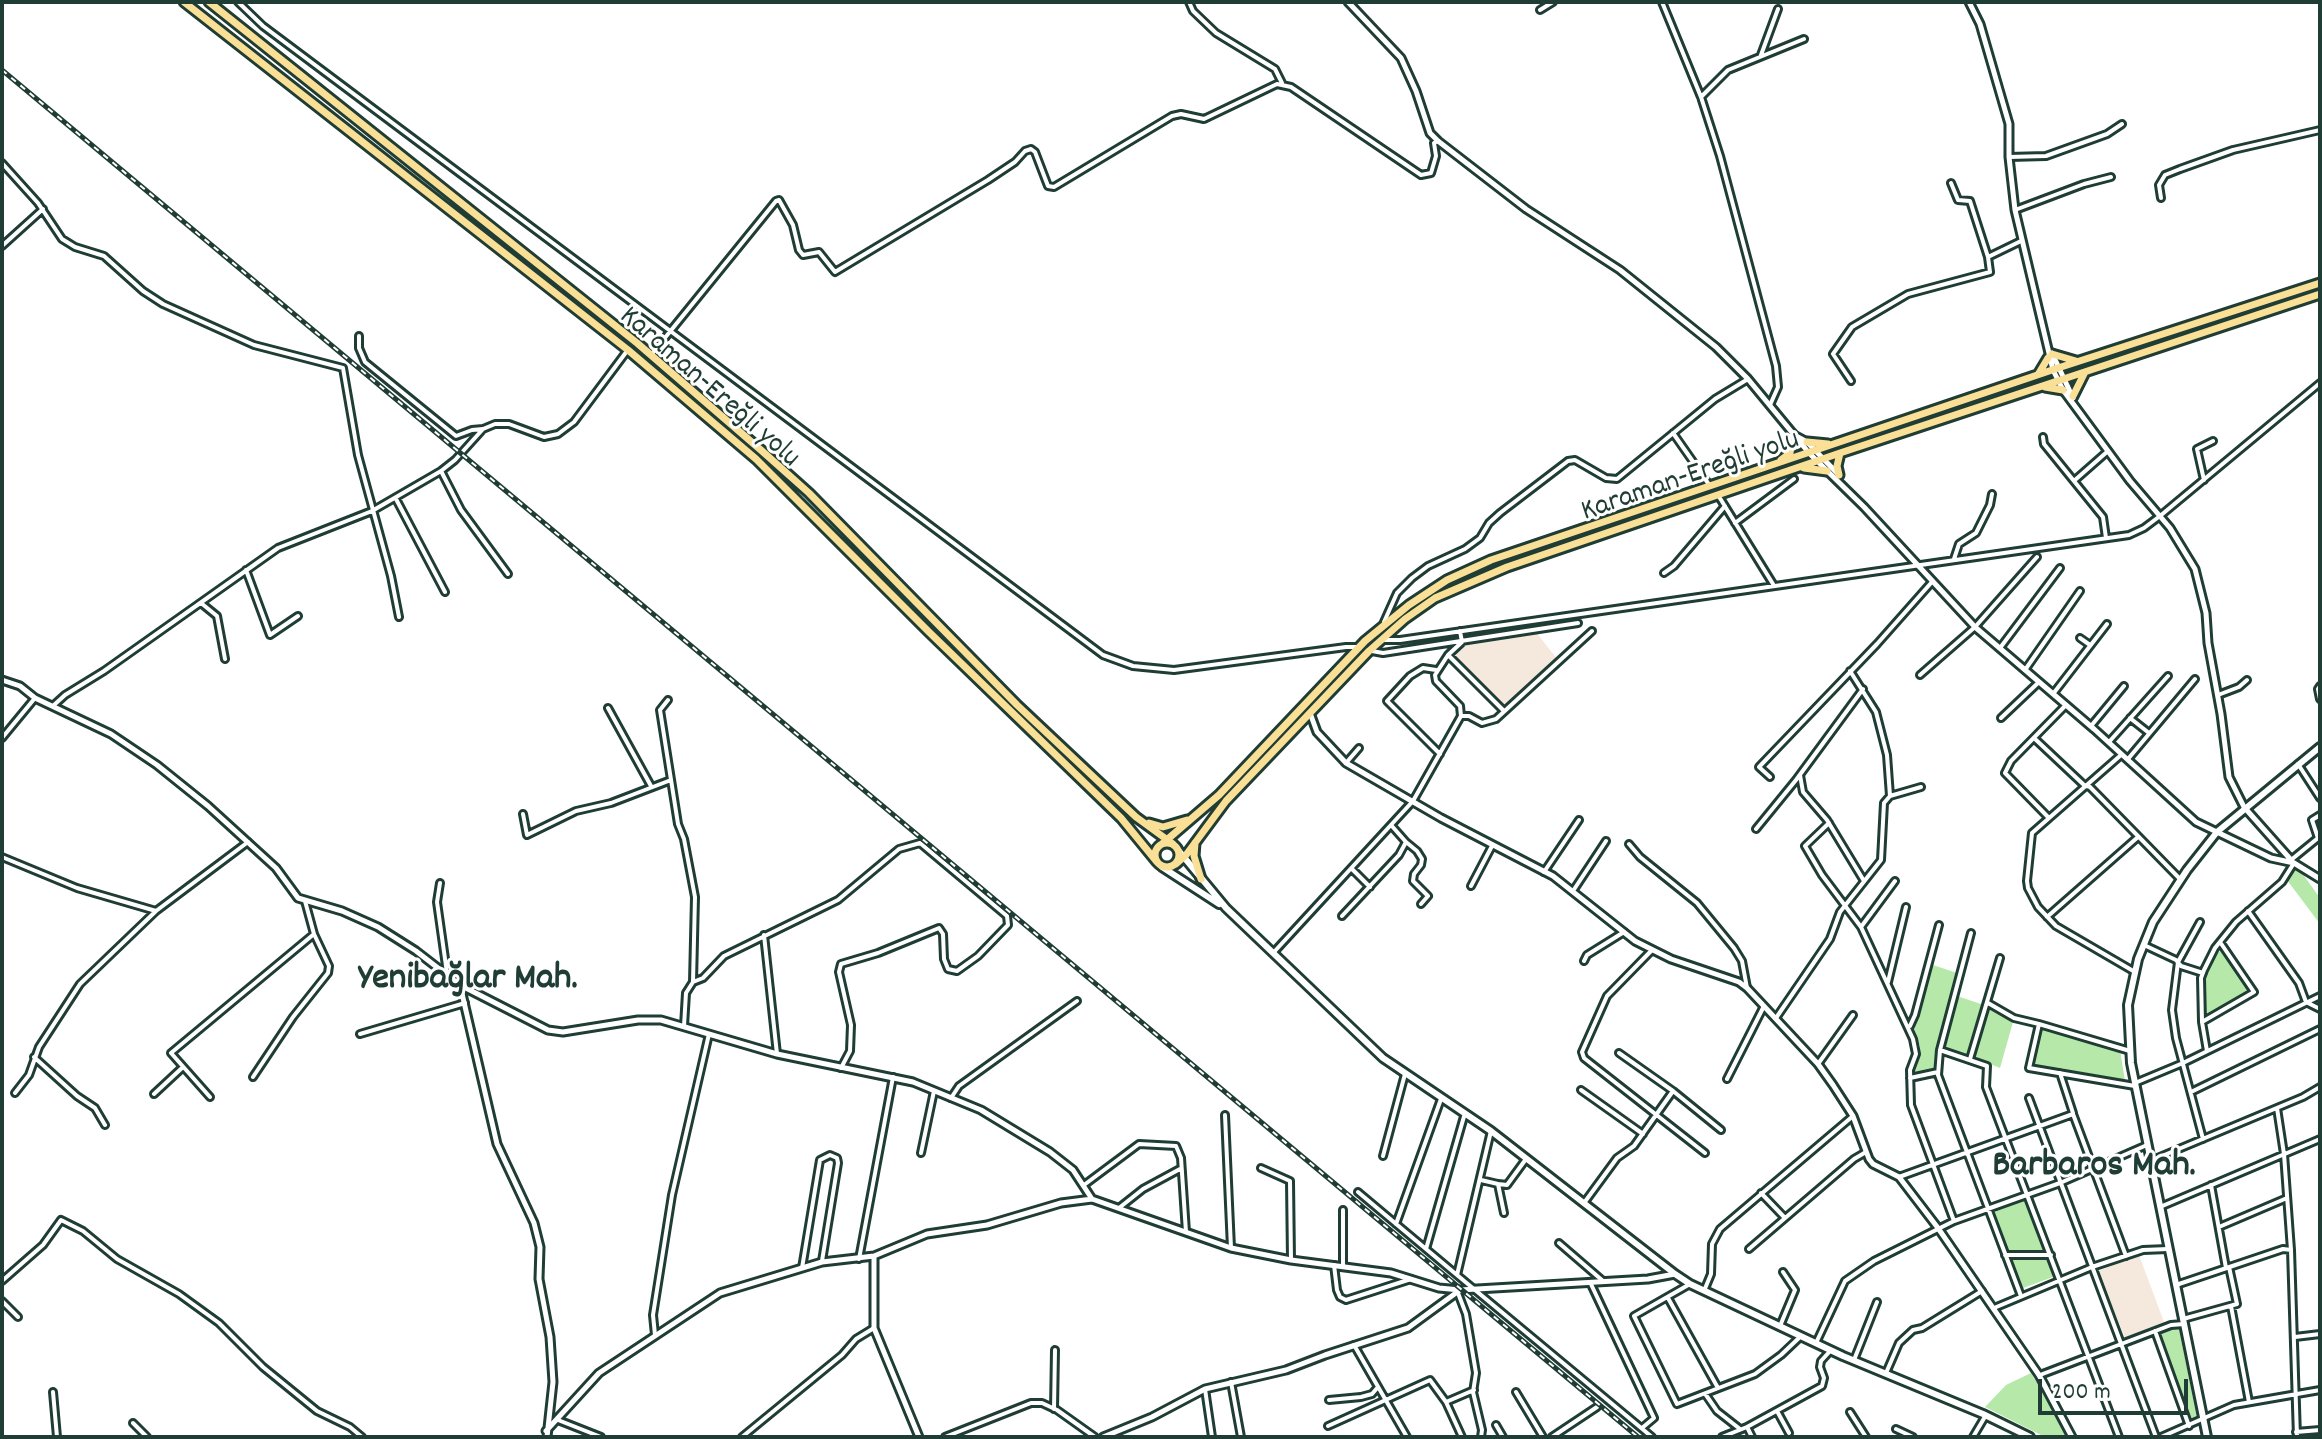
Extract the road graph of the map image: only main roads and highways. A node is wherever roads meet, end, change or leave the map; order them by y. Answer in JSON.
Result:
{"nodes":[{"id":1,"x":184,"y":2,"type":"edge"},
{"id":2,"x":211,"y":4,"type":"edge"},
{"id":3,"x":2320,"y":283,"type":"edge"},
{"id":4,"x":2320,"y":294,"type":"edge"},
{"id":5,"x":2078,"y":362,"type":"junction"},
{"id":6,"x":2086,"y":372,"type":"junction"},
{"id":7,"x":2037,"y":375,"type":"junction"},
{"id":8,"x":2043,"y":386,"type":"junction"},
{"id":9,"x":2063,"y":390,"type":"road end"},
{"id":10,"x":2074,"y":400,"type":"road end"},
{"id":11,"x":1793,"y":435,"type":"road end"},
{"id":12,"x":1807,"y":442,"type":"road end"},
{"id":13,"x":1834,"y":445,"type":"junction"},
{"id":14,"x":1840,"y":453,"type":"junction"},
{"id":15,"x":1777,"y":464,"type":"junction"},
{"id":16,"x":1793,"y":469,"type":"junction"},
{"id":17,"x":1827,"y":471,"type":"road end"},
{"id":18,"x":1840,"y":479,"type":"road end"},
{"id":19,"x":2320,"y":747,"type":"edge"},
{"id":20,"x":1202,"y":810,"type":"junction"},
{"id":21,"x":1136,"y":817,"type":"junction"},
{"id":22,"x":1199,"y":834,"type":"junction"},
{"id":23,"x":1170,"y":845,"type":"junction"},
{"id":24,"x":1184,"y":858,"type":"junction"},
{"id":25,"x":1160,"y":864,"type":"junction"},
{"id":26,"x":1176,"y":864,"type":"junction"},
{"id":27,"x":1201,"y":879,"type":"junction"},
{"id":28,"x":1226,"y":908,"type":"junction"},
{"id":29,"x":2030,"y":1437,"type":"edge"},
{"id":30,"x":2207,"y":1437,"type":"edge"}],
"edges":[{"from":1,"to":25,"type":"highway","name":"Karaman-Ereğli yolu"},
{"from":2,"to":21,"type":"highway","name":"Karaman-Ereğli yolu"},
{"from":3,"to":5,"type":"highway","name":"Karaman-Ereğli yolu"},
{"from":4,"to":6,"type":"highway","name":"Karaman-Ereğli yolu"},
{"from":5,"to":7,"type":"highway","name":"Karaman-Ereğli yolu"},
{"from":5,"to":7,"type":"highway"},
{"from":6,"to":8,"type":"highway","name":"Karaman-Ereğli yolu"},
{"from":6,"to":10,"type":"highway"},
{"from":7,"to":13,"type":"highway","name":"Karaman-Ereğli yolu"},
{"from":8,"to":9,"type":"highway"},
{"from":8,"to":14,"type":"highway","name":"Karaman-Ereğli yolu"},
{"from":11,"to":15,"type":"highway"},
{"from":12,"to":13,"type":"highway"},
{"from":13,"to":15,"type":"highway","name":"Karaman-Ereğli yolu"},
{"from":14,"to":16,"type":"highway","name":"Karaman-Ereğli yolu"},
{"from":14,"to":18,"type":"highway"},
{"from":15,"to":20,"type":"highway","name":"Karaman-Ereğli yolu"},
{"from":16,"to":17,"type":"highway"},
{"from":16,"to":22,"type":"highway","name":"Karaman-Ereğli yolu"},
{"from":19,"to":30,"type":"main road"},
{"from":20,"to":21,"type":"highway"},
{"from":20,"to":23,"type":"highway","name":"Karaman-Ereğli yolu"},
{"from":21,"to":23,"type":"highway","name":"Karaman-Ereğli yolu"},
{"from":22,"to":24,"type":"highway","name":"Karaman-Ereğli yolu"},
{"from":22,"to":27,"type":"highway"},
{"from":23,"to":24,"type":"main road"},
{"from":23,"to":25,"type":"highway"},
{"from":23,"to":26,"type":"highway"},
{"from":24,"to":26,"type":"highway","name":"Karaman-Ereğli yolu"},
{"from":24,"to":27,"type":"main road"},
{"from":25,"to":26,"type":"highway"},
{"from":25,"to":28,"type":"main road"},
{"from":27,"to":28,"type":"main road"},
{"from":28,"to":29,"type":"main road"}]}
